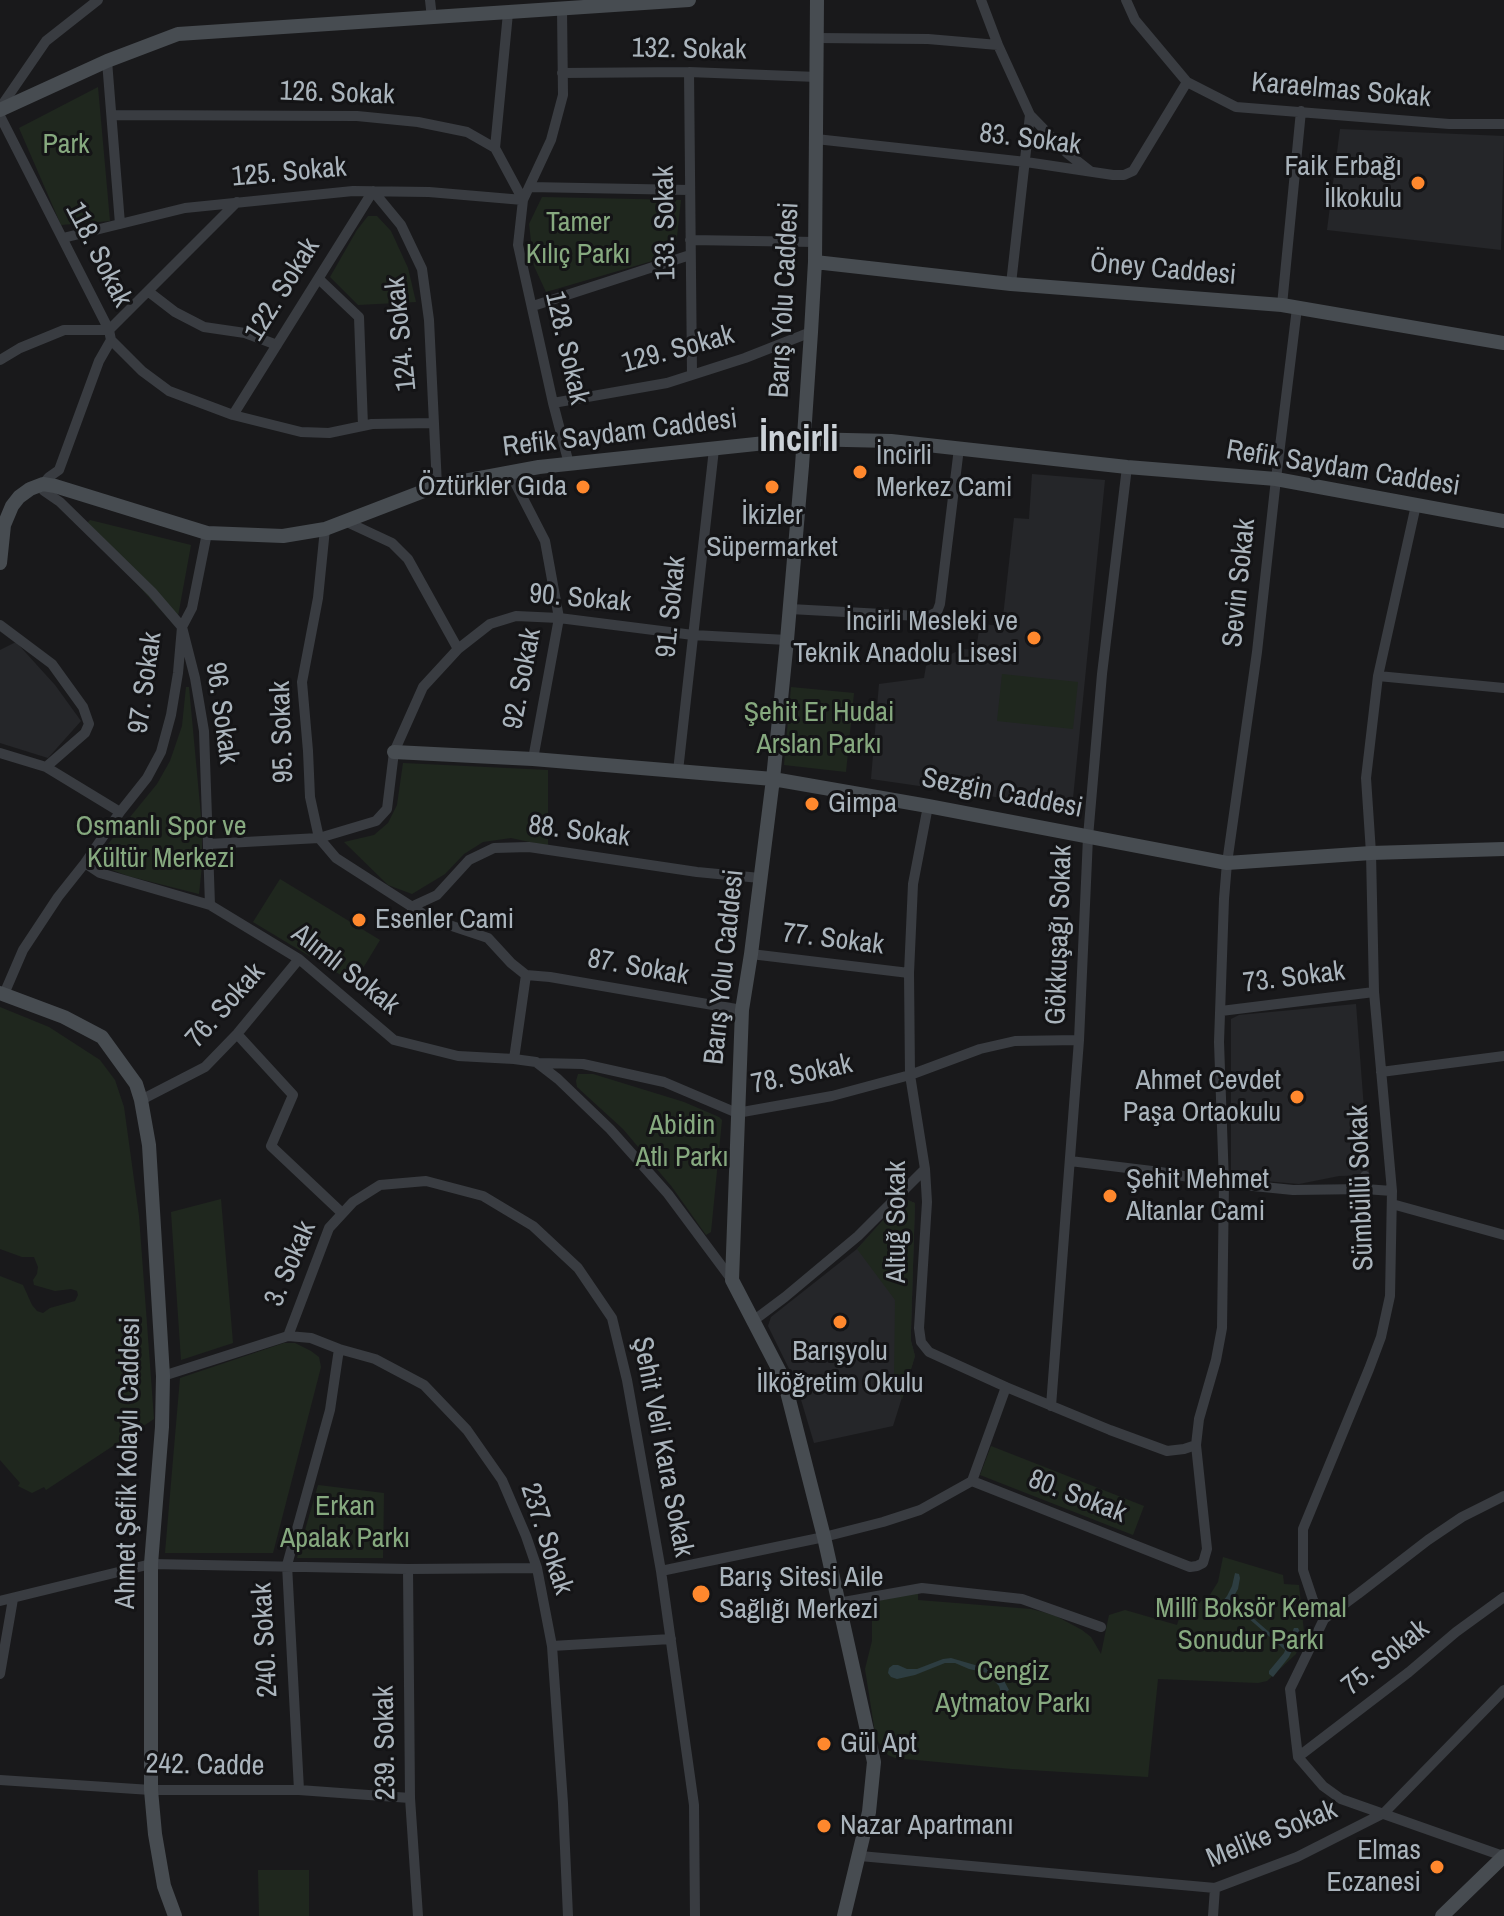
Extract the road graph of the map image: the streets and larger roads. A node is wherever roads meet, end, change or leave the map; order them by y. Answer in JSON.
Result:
{"nodes":[{"id":1,"x":98,"y":0,"type":"edge"},
{"id":2,"x":430,"y":0,"type":"edge"},
{"id":3,"x":817,"y":0,"type":"edge"},
{"id":4,"x":981,"y":0,"type":"edge"},
{"id":5,"x":1126,"y":0,"type":"edge"},
{"id":6,"x":681,"y":1,"type":"edge"},
{"id":7,"x":562,"y":9,"type":"junction"},
{"id":8,"x":508,"y":13,"type":"junction"},
{"id":9,"x":432,"y":18,"type":"junction"},
{"id":10,"x":817,"y":38,"type":"junction"},
{"id":11,"x":998,"y":45,"type":"junction"},
{"id":12,"x":107,"y":61,"type":"junction"},
{"id":13,"x":689,"y":72,"type":"junction"},
{"id":14,"x":562,"y":73,"type":"junction"},
{"id":15,"x":817,"y":77,"type":"junction"},
{"id":16,"x":1187,"y":82,"type":"junction"},
{"id":17,"x":0,"y":111,"type":"edge"},
{"id":18,"x":1301,"y":111,"type":"junction"},
{"id":19,"x":112,"y":115,"type":"junction"},
{"id":20,"x":1030,"y":115,"type":"junction"},
{"id":21,"x":1504,"y":124,"type":"edge"},
{"id":22,"x":816,"y":139,"type":"junction"},
{"id":23,"x":495,"y":148,"type":"junction"},
{"id":24,"x":1026,"y":162,"type":"junction"},
{"id":25,"x":1091,"y":172,"type":"junction"},
{"id":26,"x":529,"y":187,"type":"junction"},
{"id":27,"x":689,"y":190,"type":"junction"},
{"id":28,"x":373,"y":191,"type":"junction"},
{"id":29,"x":523,"y":200,"type":"junction"},
{"id":30,"x":237,"y":202,"type":"junction"},
{"id":31,"x":120,"y":224,"type":"junction"},
{"id":32,"x":63,"y":238,"type":"junction"},
{"id":33,"x":690,"y":240,"type":"junction"},
{"id":34,"x":815,"y":242,"type":"junction"},
{"id":35,"x":690,"y":255,"type":"junction"},
{"id":36,"x":815,"y":262,"type":"junction"},
{"id":37,"x":319,"y":279,"type":"junction"},
{"id":38,"x":1011,"y":284,"type":"junction"},
{"id":39,"x":149,"y":292,"type":"junction"},
{"id":40,"x":1282,"y":305,"type":"junction"},
{"id":41,"x":533,"y":306,"type":"junction"},
{"id":42,"x":1297,"y":308,"type":"junction"},
{"id":43,"x":811,"y":332,"type":"junction"},
{"id":44,"x":110,"y":335,"type":"junction"},
{"id":45,"x":1504,"y":343,"type":"edge"},
{"id":46,"x":277,"y":345,"type":"junction"},
{"id":47,"x":0,"y":360,"type":"edge"},
{"id":48,"x":692,"y":374,"type":"junction"},
{"id":49,"x":553,"y":403,"type":"junction"},
{"id":50,"x":233,"y":415,"type":"junction"},
{"id":51,"x":434,"y":423,"type":"junction"},
{"id":52,"x":363,"y":426,"type":"junction"},
{"id":53,"x":803,"y":439,"type":"junction"},
{"id":54,"x":959,"y":448,"type":"junction"},
{"id":55,"x":714,"y":449,"type":"junction"},
{"id":56,"x":569,"y":464,"type":"junction"},
{"id":57,"x":1127,"y":467,"type":"junction"},
{"id":58,"x":510,"y":473,"type":"junction"},
{"id":59,"x":1276,"y":479,"type":"junction"},
{"id":60,"x":43,"y":484,"type":"junction"},
{"id":61,"x":437,"y":486,"type":"junction"},
{"id":62,"x":1416,"y":505,"type":"junction"},
{"id":63,"x":6,"y":507,"type":"edge"},
{"id":64,"x":1504,"y":521,"type":"edge"},
{"id":65,"x":347,"y":522,"type":"junction"},
{"id":66,"x":325,"y":529,"type":"junction"},
{"id":67,"x":207,"y":533,"type":"junction"},
{"id":68,"x":0,"y":563,"type":"edge"},
{"id":69,"x":790,"y":609,"type":"junction"},
{"id":70,"x":559,"y":618,"type":"junction"},
{"id":71,"x":0,"y":625,"type":"edge"},
{"id":72,"x":182,"y":627,"type":"junction"},
{"id":73,"x":693,"y":635,"type":"junction"},
{"id":74,"x":787,"y":640,"type":"junction"},
{"id":75,"x":458,"y":649,"type":"junction"},
{"id":76,"x":1378,"y":676,"type":"junction"},
{"id":77,"x":1504,"y":688,"type":"edge"},
{"id":78,"x":394,"y":752,"type":"junction"},
{"id":79,"x":1,"y":758,"type":"edge"},
{"id":80,"x":533,"y":759,"type":"junction"},
{"id":81,"x":46,"y":767,"type":"junction"},
{"id":82,"x":678,"y":771,"type":"junction"},
{"id":83,"x":773,"y":779,"type":"junction"},
{"id":84,"x":928,"y":806,"type":"junction"},
{"id":85,"x":120,"y":812,"type":"junction"},
{"id":86,"x":1088,"y":837,"type":"junction"},
{"id":87,"x":319,"y":838,"type":"junction"},
{"id":88,"x":208,"y":844,"type":"junction"},
{"id":89,"x":1504,"y":849,"type":"edge"},
{"id":90,"x":1371,"y":853,"type":"junction"},
{"id":91,"x":85,"y":863,"type":"junction"},
{"id":92,"x":1227,"y":863,"type":"junction"},
{"id":93,"x":760,"y":878,"type":"junction"},
{"id":94,"x":210,"y":905,"type":"junction"},
{"id":95,"x":411,"y":907,"type":"junction"},
{"id":96,"x":751,"y":954,"type":"junction"},
{"id":97,"x":299,"y":959,"type":"junction"},
{"id":98,"x":909,"y":973,"type":"junction"},
{"id":99,"x":526,"y":975,"type":"junction"},
{"id":100,"x":1374,"y":992,"type":"junction"},
{"id":101,"x":2,"y":993,"type":"edge"},
{"id":102,"x":742,"y":1010,"type":"junction"},
{"id":103,"x":1221,"y":1011,"type":"junction"},
{"id":104,"x":237,"y":1034,"type":"junction"},
{"id":105,"x":1079,"y":1040,"type":"junction"},
{"id":106,"x":1504,"y":1056,"type":"edge"},
{"id":107,"x":514,"y":1059,"type":"junction"},
{"id":108,"x":536,"y":1062,"type":"junction"},
{"id":109,"x":1381,"y":1072,"type":"junction"},
{"id":110,"x":910,"y":1075,"type":"junction"},
{"id":111,"x":141,"y":1100,"type":"junction"},
{"id":112,"x":737,"y":1113,"type":"junction"},
{"id":113,"x":1070,"y":1161,"type":"junction"},
{"id":114,"x":925,"y":1169,"type":"junction"},
{"id":115,"x":1365,"y":1176,"type":"dead end"},
{"id":116,"x":1224,"y":1183,"type":"junction"},
{"id":117,"x":1365,"y":1189,"type":"junction"},
{"id":118,"x":1392,"y":1191,"type":"junction"},
{"id":119,"x":1392,"y":1204,"type":"junction"},
{"id":120,"x":342,"y":1213,"type":"junction"},
{"id":121,"x":1504,"y":1235,"type":"edge"},
{"id":122,"x":732,"y":1280,"type":"junction"},
{"id":123,"x":753,"y":1321,"type":"junction"},
{"id":124,"x":288,"y":1336,"type":"junction"},
{"id":125,"x":339,"y":1349,"type":"junction"},
{"id":126,"x":163,"y":1376,"type":"junction"},
{"id":127,"x":1006,"y":1387,"type":"junction"},
{"id":128,"x":1051,"y":1406,"type":"junction"},
{"id":129,"x":1196,"y":1445,"type":"junction"},
{"id":130,"x":972,"y":1481,"type":"junction"},
{"id":131,"x":1504,"y":1496,"type":"edge"},
{"id":132,"x":824,"y":1537,"type":"junction"},
{"id":133,"x":151,"y":1564,"type":"junction"},
{"id":134,"x":287,"y":1565,"type":"junction"},
{"id":135,"x":537,"y":1568,"type":"junction"},
{"id":136,"x":408,"y":1569,"type":"junction"},
{"id":137,"x":661,"y":1571,"type":"junction"},
{"id":138,"x":1504,"y":1597,"type":"edge"},
{"id":139,"x":13,"y":1599,"type":"junction"},
{"id":140,"x":0,"y":1601,"type":"edge"},
{"id":141,"x":838,"y":1603,"type":"junction"},
{"id":142,"x":1324,"y":1619,"type":"junction"},
{"id":143,"x":1101,"y":1627,"type":"dead end"},
{"id":144,"x":671,"y":1639,"type":"junction"},
{"id":145,"x":552,"y":1646,"type":"junction"},
{"id":146,"x":0,"y":1674,"type":"edge"},
{"id":147,"x":1504,"y":1690,"type":"edge"},
{"id":148,"x":1298,"y":1757,"type":"junction"},
{"id":149,"x":0,"y":1780,"type":"edge"},
{"id":150,"x":151,"y":1790,"type":"junction"},
{"id":151,"x":299,"y":1790,"type":"junction"},
{"id":152,"x":410,"y":1798,"type":"junction"},
{"id":153,"x":1384,"y":1813,"type":"junction"},
{"id":154,"x":860,"y":1856,"type":"junction"},
{"id":155,"x":1504,"y":1856,"type":"edge"},
{"id":156,"x":1215,"y":1888,"type":"junction"},
{"id":157,"x":175,"y":1916,"type":"edge"},
{"id":158,"x":418,"y":1916,"type":"edge"},
{"id":159,"x":568,"y":1916,"type":"edge"},
{"id":160,"x":695,"y":1916,"type":"edge"},
{"id":161,"x":844,"y":1916,"type":"edge"},
{"id":162,"x":1213,"y":1916,"type":"edge"},
{"id":163,"x":1442,"y":1916,"type":"edge"}],
"edges":[{"from":1,"to":17,"type":"street"},
{"from":2,"to":9,"type":"street"},
{"from":3,"to":10,"type":"street","name":"Barış Yolu Caddesi"},
{"from":4,"to":11,"type":"street"},
{"from":5,"to":16,"type":"street","name":"Karaelmas Sokak"},
{"from":6,"to":7,"type":"street"},
{"from":7,"to":8,"type":"street"},
{"from":7,"to":14,"type":"street","name":"128. Sokak"},
{"from":8,"to":9,"type":"street"},
{"from":8,"to":23,"type":"street"},
{"from":9,"to":12,"type":"street"},
{"from":10,"to":11,"type":"street"},
{"from":10,"to":15,"type":"street","name":"Barış Yolu Caddesi"},
{"from":11,"to":20,"type":"street"},
{"from":12,"to":17,"type":"street"},
{"from":12,"to":19,"type":"street"},
{"from":13,"to":14,"type":"street","name":"132. Sokak"},
{"from":13,"to":15,"type":"street","name":"132. Sokak"},
{"from":13,"to":27,"type":"street","name":"133. Sokak"},
{"from":14,"to":26,"type":"street","name":"128. Sokak"},
{"from":15,"to":22,"type":"street","name":"Barış Yolu Caddesi"},
{"from":16,"to":18,"type":"street","name":"Karaelmas Sokak"},
{"from":16,"to":25,"type":"street","name":"83. Sokak"},
{"from":17,"to":32,"type":"street","name":"118. Sokak"},
{"from":18,"to":21,"type":"street","name":"Karaelmas Sokak"},
{"from":18,"to":40,"type":"street"},
{"from":19,"to":23,"type":"street","name":"126. Sokak"},
{"from":19,"to":31,"type":"street"},
{"from":20,"to":24,"type":"street"},
{"from":20,"to":25,"type":"street"},
{"from":22,"to":24,"type":"street","name":"83. Sokak"},
{"from":22,"to":34,"type":"street","name":"Barış Yolu Caddesi"},
{"from":23,"to":29,"type":"street"},
{"from":24,"to":25,"type":"street","name":"83. Sokak"},
{"from":24,"to":38,"type":"street"},
{"from":26,"to":27,"type":"street"},
{"from":26,"to":29,"type":"street","name":"128. Sokak"},
{"from":27,"to":33,"type":"street","name":"133. Sokak"},
{"from":28,"to":29,"type":"street","name":"125. Sokak"},
{"from":28,"to":30,"type":"street","name":"125. Sokak"},
{"from":28,"to":37,"type":"street","name":"122. Sokak"},
{"from":28,"to":51,"type":"street","name":"124. Sokak"},
{"from":29,"to":41,"type":"street","name":"128. Sokak"},
{"from":30,"to":31,"type":"street","name":"125. Sokak"},
{"from":30,"to":39,"type":"street"},
{"from":31,"to":32,"type":"street","name":"125. Sokak"},
{"from":32,"to":44,"type":"street","name":"118. Sokak"},
{"from":33,"to":34,"type":"street"},
{"from":33,"to":35,"type":"street","name":"133. Sokak"},
{"from":34,"to":36,"type":"street","name":"Barış Yolu Caddesi"},
{"from":35,"to":41,"type":"street"},
{"from":35,"to":48,"type":"street","name":"133. Sokak"},
{"from":36,"to":38,"type":"street","name":"Öney Caddesi"},
{"from":36,"to":43,"type":"street","name":"Barış Yolu Caddesi"},
{"from":37,"to":46,"type":"street","name":"122. Sokak"},
{"from":37,"to":52,"type":"street"},
{"from":38,"to":40,"type":"street","name":"Öney Caddesi"},
{"from":39,"to":44,"type":"street"},
{"from":39,"to":46,"type":"street"},
{"from":40,"to":42,"type":"street","name":"Öney Caddesi"},
{"from":41,"to":49,"type":"street","name":"128. Sokak"},
{"from":42,"to":45,"type":"street","name":"Öney Caddesi"},
{"from":42,"to":59,"type":"street","name":"Sevin Sokak"},
{"from":43,"to":48,"type":"street","name":"129. Sokak"},
{"from":43,"to":53,"type":"street","name":"Barış Yolu Caddesi"},
{"from":44,"to":47,"type":"street"},
{"from":44,"to":50,"type":"street","name":"118. Sokak"},
{"from":44,"to":60,"type":"street"},
{"from":46,"to":50,"type":"street","name":"122. Sokak"},
{"from":48,"to":49,"type":"street","name":"129. Sokak"},
{"from":49,"to":56,"type":"street","name":"128. Sokak"},
{"from":50,"to":52,"type":"street","name":"118. Sokak"},
{"from":51,"to":52,"type":"street","name":"118. Sokak"},
{"from":51,"to":61,"type":"street","name":"124. Sokak"},
{"from":53,"to":54,"type":"street","name":"Refik Saydam Caddesi"},
{"from":53,"to":55,"type":"street","name":"Refik Saydam Caddesi"},
{"from":53,"to":69,"type":"street","name":"Barış Yolu Caddesi"},
{"from":54,"to":57,"type":"street","name":"Refik Saydam Caddesi"},
{"from":54,"to":69,"type":"street"},
{"from":55,"to":56,"type":"street","name":"Refik Saydam Caddesi"},
{"from":55,"to":73,"type":"street","name":"91. Sokak"},
{"from":56,"to":58,"type":"street","name":"Refik Saydam Caddesi"},
{"from":57,"to":59,"type":"street","name":"Refik Saydam Caddesi"},
{"from":57,"to":86,"type":"street","name":"Gökkuşağı Sokak"},
{"from":58,"to":61,"type":"street","name":"Refik Saydam Caddesi"},
{"from":58,"to":70,"type":"street","name":"92. Sokak"},
{"from":59,"to":62,"type":"street","name":"Refik Saydam Caddesi"},
{"from":59,"to":92,"type":"street","name":"Sevin Sokak"},
{"from":60,"to":63,"type":"street"},
{"from":60,"to":67,"type":"street","name":"Refik Saydam Caddesi"},
{"from":60,"to":72,"type":"street","name":"97. Sokak"},
{"from":61,"to":65,"type":"street","name":"Refik Saydam Caddesi"},
{"from":62,"to":64,"type":"street","name":"Refik Saydam Caddesi"},
{"from":62,"to":76,"type":"street","name":"Sümbüllü Sokak"},
{"from":63,"to":68,"type":"street"},
{"from":65,"to":66,"type":"street","name":"Refik Saydam Caddesi"},
{"from":65,"to":75,"type":"street"},
{"from":66,"to":67,"type":"street","name":"Refik Saydam Caddesi"},
{"from":66,"to":87,"type":"street","name":"95. Sokak"},
{"from":67,"to":72,"type":"street","name":"96. Sokak"},
{"from":69,"to":74,"type":"street","name":"Barış Yolu Caddesi"},
{"from":70,"to":73,"type":"street","name":"90. Sokak"},
{"from":70,"to":75,"type":"street","name":"90. Sokak"},
{"from":70,"to":80,"type":"street","name":"92. Sokak"},
{"from":71,"to":81,"type":"street"},
{"from":72,"to":85,"type":"street","name":"97. Sokak"},
{"from":72,"to":88,"type":"street","name":"96. Sokak"},
{"from":73,"to":74,"type":"street","name":"90. Sokak"},
{"from":73,"to":82,"type":"street","name":"91. Sokak"},
{"from":74,"to":83,"type":"street","name":"Barış Yolu Caddesi"},
{"from":75,"to":78,"type":"street","name":"90. Sokak"},
{"from":76,"to":77,"type":"street"},
{"from":76,"to":90,"type":"street","name":"Sümbüllü Sokak"},
{"from":78,"to":80,"type":"street","name":"Sezgin Caddesi"},
{"from":78,"to":87,"type":"street","name":"90. Sokak"},
{"from":79,"to":81,"type":"street"},
{"from":80,"to":82,"type":"street","name":"Sezgin Caddesi"},
{"from":81,"to":85,"type":"street"},
{"from":82,"to":83,"type":"street","name":"Sezgin Caddesi"},
{"from":83,"to":84,"type":"street","name":"Sezgin Caddesi"},
{"from":83,"to":93,"type":"street","name":"Barış Yolu Caddesi"},
{"from":84,"to":86,"type":"street","name":"Sezgin Caddesi"},
{"from":84,"to":98,"type":"street","name":"Altuğ Sokak"},
{"from":85,"to":91,"type":"street","name":"97. Sokak"},
{"from":86,"to":92,"type":"street","name":"Sezgin Caddesi"},
{"from":86,"to":105,"type":"street","name":"Gökkuşağı Sokak"},
{"from":87,"to":88,"type":"street","name":"90. Sokak"},
{"from":87,"to":95,"type":"street"},
{"from":88,"to":94,"type":"street","name":"96. Sokak"},
{"from":89,"to":90,"type":"street","name":"Sezgin Caddesi"},
{"from":90,"to":92,"type":"street","name":"Sezgin Caddesi"},
{"from":90,"to":100,"type":"street","name":"Sümbüllü Sokak"},
{"from":91,"to":94,"type":"street","name":"Alımlı Sokak"},
{"from":91,"to":101,"type":"street","name":"97. Sokak"},
{"from":92,"to":103,"type":"street","name":"Sevin Sokak"},
{"from":93,"to":95,"type":"street","name":"88. Sokak"},
{"from":93,"to":96,"type":"street","name":"Barış Yolu Caddesi"},
{"from":94,"to":97,"type":"street","name":"Alımlı Sokak"},
{"from":95,"to":99,"type":"street"},
{"from":96,"to":98,"type":"street","name":"77. Sokak"},
{"from":96,"to":102,"type":"street","name":"Barış Yolu Caddesi"},
{"from":97,"to":104,"type":"street","name":"76. Sokak"},
{"from":97,"to":107,"type":"street","name":"Alımlı Sokak"},
{"from":98,"to":110,"type":"street","name":"Altuğ Sokak"},
{"from":99,"to":102,"type":"street","name":"87. Sokak"},
{"from":99,"to":107,"type":"street"},
{"from":100,"to":103,"type":"street","name":"73. Sokak"},
{"from":100,"to":109,"type":"street","name":"Sümbüllü Sokak"},
{"from":101,"to":111,"type":"street","name":"Ahmet Şefik Kolaylı Caddesi"},
{"from":102,"to":112,"type":"street","name":"Barış Yolu Caddesi"},
{"from":103,"to":116,"type":"street","name":"Sevin Sokak"},
{"from":104,"to":111,"type":"street","name":"76. Sokak"},
{"from":104,"to":120,"type":"street"},
{"from":105,"to":110,"type":"street","name":"78. Sokak"},
{"from":105,"to":113,"type":"street","name":"Gökkuşağı Sokak"},
{"from":106,"to":109,"type":"street"},
{"from":107,"to":108,"type":"street","name":"Alımlı Sokak"},
{"from":108,"to":112,"type":"street","name":"78. Sokak"},
{"from":108,"to":122,"type":"street"},
{"from":109,"to":118,"type":"street","name":"Sümbüllü Sokak"},
{"from":110,"to":112,"type":"street","name":"78. Sokak"},
{"from":110,"to":114,"type":"street","name":"Altuğ Sokak"},
{"from":111,"to":126,"type":"street","name":"Ahmet Şefik Kolaylı Caddesi"},
{"from":112,"to":122,"type":"street","name":"Barış Yolu Caddesi"},
{"from":113,"to":116,"type":"street"},
{"from":113,"to":128,"type":"street","name":"Gökkuşağı Sokak"},
{"from":114,"to":123,"type":"street"},
{"from":114,"to":127,"type":"street","name":"Altuğ Sokak"},
{"from":115,"to":117,"type":"street"},
{"from":116,"to":117,"type":"street"},
{"from":116,"to":129,"type":"street","name":"Sevin Sokak"},
{"from":117,"to":118,"type":"street"},
{"from":118,"to":119,"type":"street","name":"Sümbüllü Sokak"},
{"from":119,"to":121,"type":"street"},
{"from":119,"to":142,"type":"street","name":"Sümbüllü Sokak"},
{"from":120,"to":124,"type":"street","name":"3. Sokak"},
{"from":120,"to":137,"type":"street","name":"Şehit Veli Kara Sokak"},
{"from":122,"to":123,"type":"street","name":"Barış Yolu Caddesi"},
{"from":123,"to":132,"type":"street","name":"Barış Yolu Caddesi"},
{"from":124,"to":125,"type":"street","name":"237. Sokak"},
{"from":124,"to":126,"type":"street","name":"237. Sokak"},
{"from":125,"to":134,"type":"street","name":"240. Sokak"},
{"from":125,"to":135,"type":"street","name":"237. Sokak"},
{"from":126,"to":133,"type":"street","name":"Ahmet Şefik Kolaylı Caddesi"},
{"from":127,"to":128,"type":"street","name":"Altuğ Sokak"},
{"from":127,"to":130,"type":"street"},
{"from":128,"to":129,"type":"street","name":"Altuğ Sokak"},
{"from":129,"to":130,"type":"street","name":"80. Sokak"},
{"from":130,"to":132,"type":"street"},
{"from":131,"to":142,"type":"street"},
{"from":132,"to":137,"type":"street"},
{"from":132,"to":141,"type":"street","name":"Barış Yolu Caddesi"},
{"from":133,"to":134,"type":"street"},
{"from":133,"to":139,"type":"street"},
{"from":133,"to":150,"type":"street","name":"Ahmet Şefik Kolaylı Caddesi"},
{"from":134,"to":136,"type":"street"},
{"from":134,"to":151,"type":"street","name":"240. Sokak"},
{"from":135,"to":136,"type":"street"},
{"from":135,"to":145,"type":"street","name":"237. Sokak"},
{"from":136,"to":152,"type":"street","name":"239. Sokak"},
{"from":137,"to":144,"type":"street","name":"Şehit Veli Kara Sokak"},
{"from":138,"to":148,"type":"street","name":"75. Sokak"},
{"from":139,"to":140,"type":"street"},
{"from":139,"to":146,"type":"street"},
{"from":141,"to":143,"type":"street"},
{"from":141,"to":154,"type":"street","name":"Barış Yolu Caddesi"},
{"from":142,"to":148,"type":"street"},
{"from":144,"to":145,"type":"street"},
{"from":144,"to":160,"type":"street","name":"Şehit Veli Kara Sokak"},
{"from":145,"to":159,"type":"street","name":"237. Sokak"},
{"from":147,"to":153,"type":"street","name":"Melike Sokak"},
{"from":148,"to":153,"type":"street"},
{"from":149,"to":150,"type":"street","name":"242. Cadde"},
{"from":150,"to":151,"type":"street","name":"242. Cadde"},
{"from":150,"to":157,"type":"street","name":"Ahmet Şefik Kolaylı Caddesi"},
{"from":151,"to":152,"type":"street","name":"242. Cadde"},
{"from":152,"to":158,"type":"street","name":"239. Sokak"},
{"from":153,"to":155,"type":"street"},
{"from":153,"to":156,"type":"street","name":"Melike Sokak"},
{"from":154,"to":156,"type":"street","name":"Melike Sokak"},
{"from":154,"to":161,"type":"street","name":"Barış Yolu Caddesi"},
{"from":155,"to":163,"type":"street"},
{"from":156,"to":162,"type":"street"}]}
